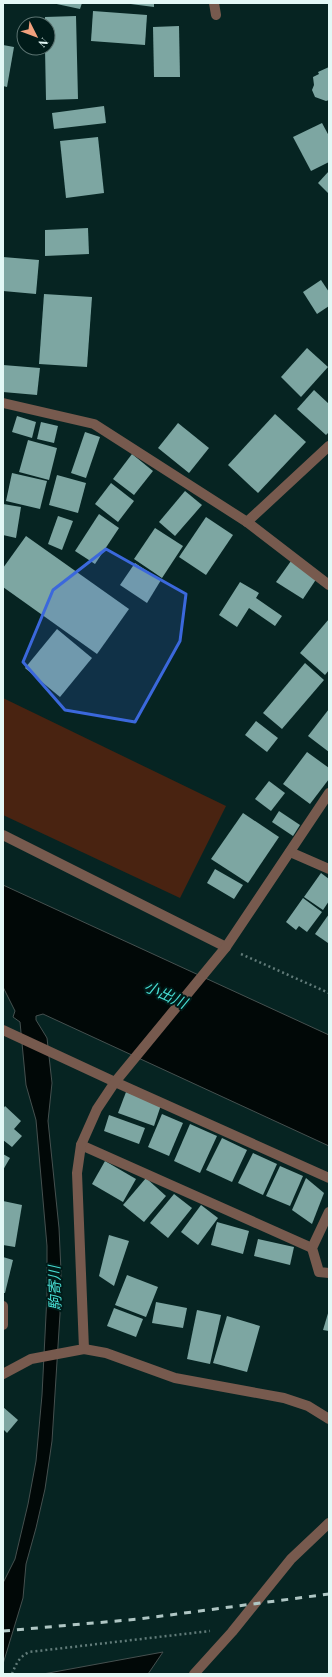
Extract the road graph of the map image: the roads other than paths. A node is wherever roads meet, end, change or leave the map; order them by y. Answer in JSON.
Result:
{"nodes":[{"id":1,"x":214,"y":3,"type":"edge"},
{"id":2,"x":216,"y":14,"type":"dead end"},
{"id":3,"x":3,"y":403,"type":"edge"},
{"id":4,"x":329,"y":446,"type":"edge"},
{"id":5,"x":247,"y":522,"type":"junction"},
{"id":6,"x":329,"y":585,"type":"edge"},
{"id":7,"x":329,"y":793,"type":"edge"},
{"id":8,"x":3,"y":835,"type":"edge"},
{"id":9,"x":290,"y":852,"type":"junction"},
{"id":10,"x":329,"y":868,"type":"edge"},
{"id":11,"x":224,"y":950,"type":"junction"},
{"id":12,"x":3,"y":1030,"type":"edge"},
{"id":13,"x":118,"y":1079,"type":"junction"},
{"id":14,"x":81,"y":1145,"type":"junction"},
{"id":15,"x":329,"y":1178,"type":"edge"},
{"id":16,"x":329,"y":1212,"type":"edge"},
{"id":17,"x":312,"y":1248,"type":"junction"},
{"id":18,"x":329,"y":1273,"type":"edge"},
{"id":19,"x":3,"y":1306,"type":"edge"},
{"id":20,"x":3,"y":1325,"type":"edge"},
{"id":21,"x":84,"y":1349,"type":"junction"},
{"id":22,"x":3,"y":1374,"type":"edge"},
{"id":23,"x":329,"y":1419,"type":"edge"},
{"id":24,"x":329,"y":1523,"type":"edge"},
{"id":25,"x":194,"y":1674,"type":"edge"}],
"edges":[{"from":1,"to":2,"type":"street"},
{"from":3,"to":5,"type":"street"},
{"from":4,"to":5,"type":"street"},
{"from":5,"to":6,"type":"street"},
{"from":7,"to":9,"type":"street"},
{"from":8,"to":11,"type":"street"},
{"from":9,"to":10,"type":"street"},
{"from":9,"to":11,"type":"street"},
{"from":11,"to":13,"type":"street"},
{"from":12,"to":13,"type":"street"},
{"from":13,"to":14,"type":"street"},
{"from":13,"to":15,"type":"street"},
{"from":14,"to":17,"type":"street"},
{"from":14,"to":21,"type":"street"},
{"from":16,"to":17,"type":"street"},
{"from":17,"to":18,"type":"street"},
{"from":19,"to":20,"type":"street"},
{"from":21,"to":22,"type":"street"},
{"from":21,"to":23,"type":"street"},
{"from":24,"to":25,"type":"street"}]}
